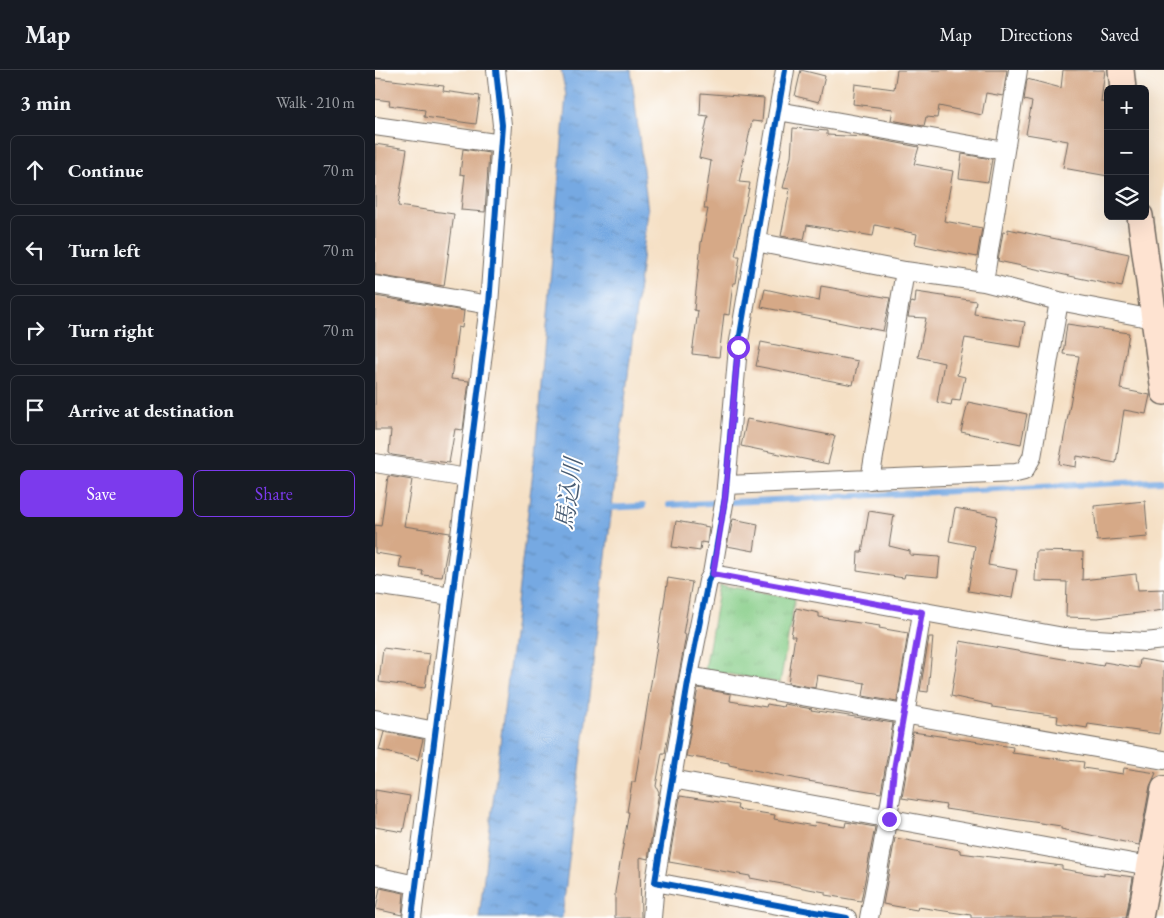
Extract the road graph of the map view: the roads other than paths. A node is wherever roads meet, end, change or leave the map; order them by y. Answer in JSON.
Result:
{"nodes":[{"id":1,"x":496,"y":70,"type":"edge"},
{"id":2,"x":785,"y":70,"type":"edge"},
{"id":3,"x":1018,"y":70,"type":"edge"},
{"id":4,"x":1121,"y":70,"type":"edge"},
{"id":5,"x":1123,"y":85,"type":"edge"},
{"id":6,"x":778,"y":111,"type":"junction"},
{"id":7,"x":375,"y":126,"type":"edge"},
{"id":8,"x":501,"y":144,"type":"junction"},
{"id":9,"x":1005,"y":151,"type":"junction"},
{"id":10,"x":1141,"y":220,"type":"edge"},
{"id":11,"x":756,"y":242,"type":"junction"},
{"id":12,"x":905,"y":271,"type":"junction"},
{"id":13,"x":984,"y":282,"type":"junction"},
{"id":14,"x":375,"y":285,"type":"edge"},
{"id":15,"x":1059,"y":301,"type":"junction"},
{"id":16,"x":489,"y":305,"type":"junction"},
{"id":17,"x":1160,"y":320,"type":"edge"},
{"id":18,"x":1164,"y":392,"type":"edge"},
{"id":19,"x":375,"y":463,"type":"edge"},
{"id":20,"x":467,"y":478,"type":"junction"},
{"id":21,"x":870,"y":480,"type":"junction"},
{"id":22,"x":724,"y":497,"type":"junction"},
{"id":23,"x":713,"y":574,"type":"junction"},
{"id":24,"x":375,"y":585,"type":"edge"},
{"id":25,"x":452,"y":596,"type":"junction"},
{"id":26,"x":922,"y":612,"type":"junction"},
{"id":27,"x":1164,"y":640,"type":"edge"},
{"id":28,"x":689,"y":676,"type":"junction"},
{"id":29,"x":905,"y":715,"type":"junction"},
{"id":30,"x":375,"y":719,"type":"edge"},
{"id":31,"x":435,"y":731,"type":"junction"},
{"id":32,"x":1164,"y":760,"type":"edge"},
{"id":33,"x":672,"y":779,"type":"junction"},
{"id":34,"x":1164,"y":790,"type":"edge"},
{"id":35,"x":889,"y":819,"type":"junction"},
{"id":36,"x":1149,"y":866,"type":"junction"},
{"id":37,"x":375,"y":876,"type":"edge"},
{"id":38,"x":655,"y":882,"type":"junction"},
{"id":39,"x":415,"y":885,"type":"junction"},
{"id":40,"x":412,"y":918,"type":"edge"},
{"id":41,"x":652,"y":918,"type":"edge"},
{"id":42,"x":847,"y":918,"type":"edge"},
{"id":43,"x":869,"y":918,"type":"edge"},
{"id":44,"x":1140,"y":918,"type":"edge"}],
"edges":[{"from":1,"to":8,"type":"street"},
{"from":2,"to":6,"type":"street"},
{"from":3,"to":9,"type":"street"},
{"from":4,"to":5,"type":"street"},
{"from":6,"to":9,"type":"street"},
{"from":6,"to":11,"type":"street"},
{"from":7,"to":8,"type":"street"},
{"from":8,"to":16,"type":"street"},
{"from":9,"to":13,"type":"street"},
{"from":10,"to":17,"type":"street"},
{"from":11,"to":12,"type":"street"},
{"from":11,"to":22,"type":"street"},
{"from":12,"to":13,"type":"street"},
{"from":12,"to":21,"type":"street"},
{"from":13,"to":15,"type":"street"},
{"from":14,"to":16,"type":"street"},
{"from":15,"to":17,"type":"street"},
{"from":15,"to":21,"type":"street"},
{"from":16,"to":20,"type":"street"},
{"from":17,"to":18,"type":"street"},
{"from":19,"to":20,"type":"street"},
{"from":20,"to":25,"type":"street"},
{"from":21,"to":22,"type":"street"},
{"from":22,"to":23,"type":"street"},
{"from":23,"to":26,"type":"street"},
{"from":23,"to":28,"type":"street"},
{"from":24,"to":25,"type":"street"},
{"from":25,"to":31,"type":"street"},
{"from":26,"to":27,"type":"street"},
{"from":26,"to":29,"type":"street"},
{"from":28,"to":29,"type":"street"},
{"from":28,"to":33,"type":"street"},
{"from":29,"to":32,"type":"street"},
{"from":29,"to":35,"type":"street"},
{"from":30,"to":31,"type":"street"},
{"from":31,"to":39,"type":"street"},
{"from":33,"to":35,"type":"street"},
{"from":33,"to":38,"type":"street"},
{"from":34,"to":36,"type":"street"},
{"from":35,"to":36,"type":"street"},
{"from":35,"to":43,"type":"street"},
{"from":36,"to":44,"type":"street"},
{"from":37,"to":39,"type":"street"},
{"from":38,"to":41,"type":"street"},
{"from":38,"to":42,"type":"street"},
{"from":39,"to":40,"type":"street"}]}
